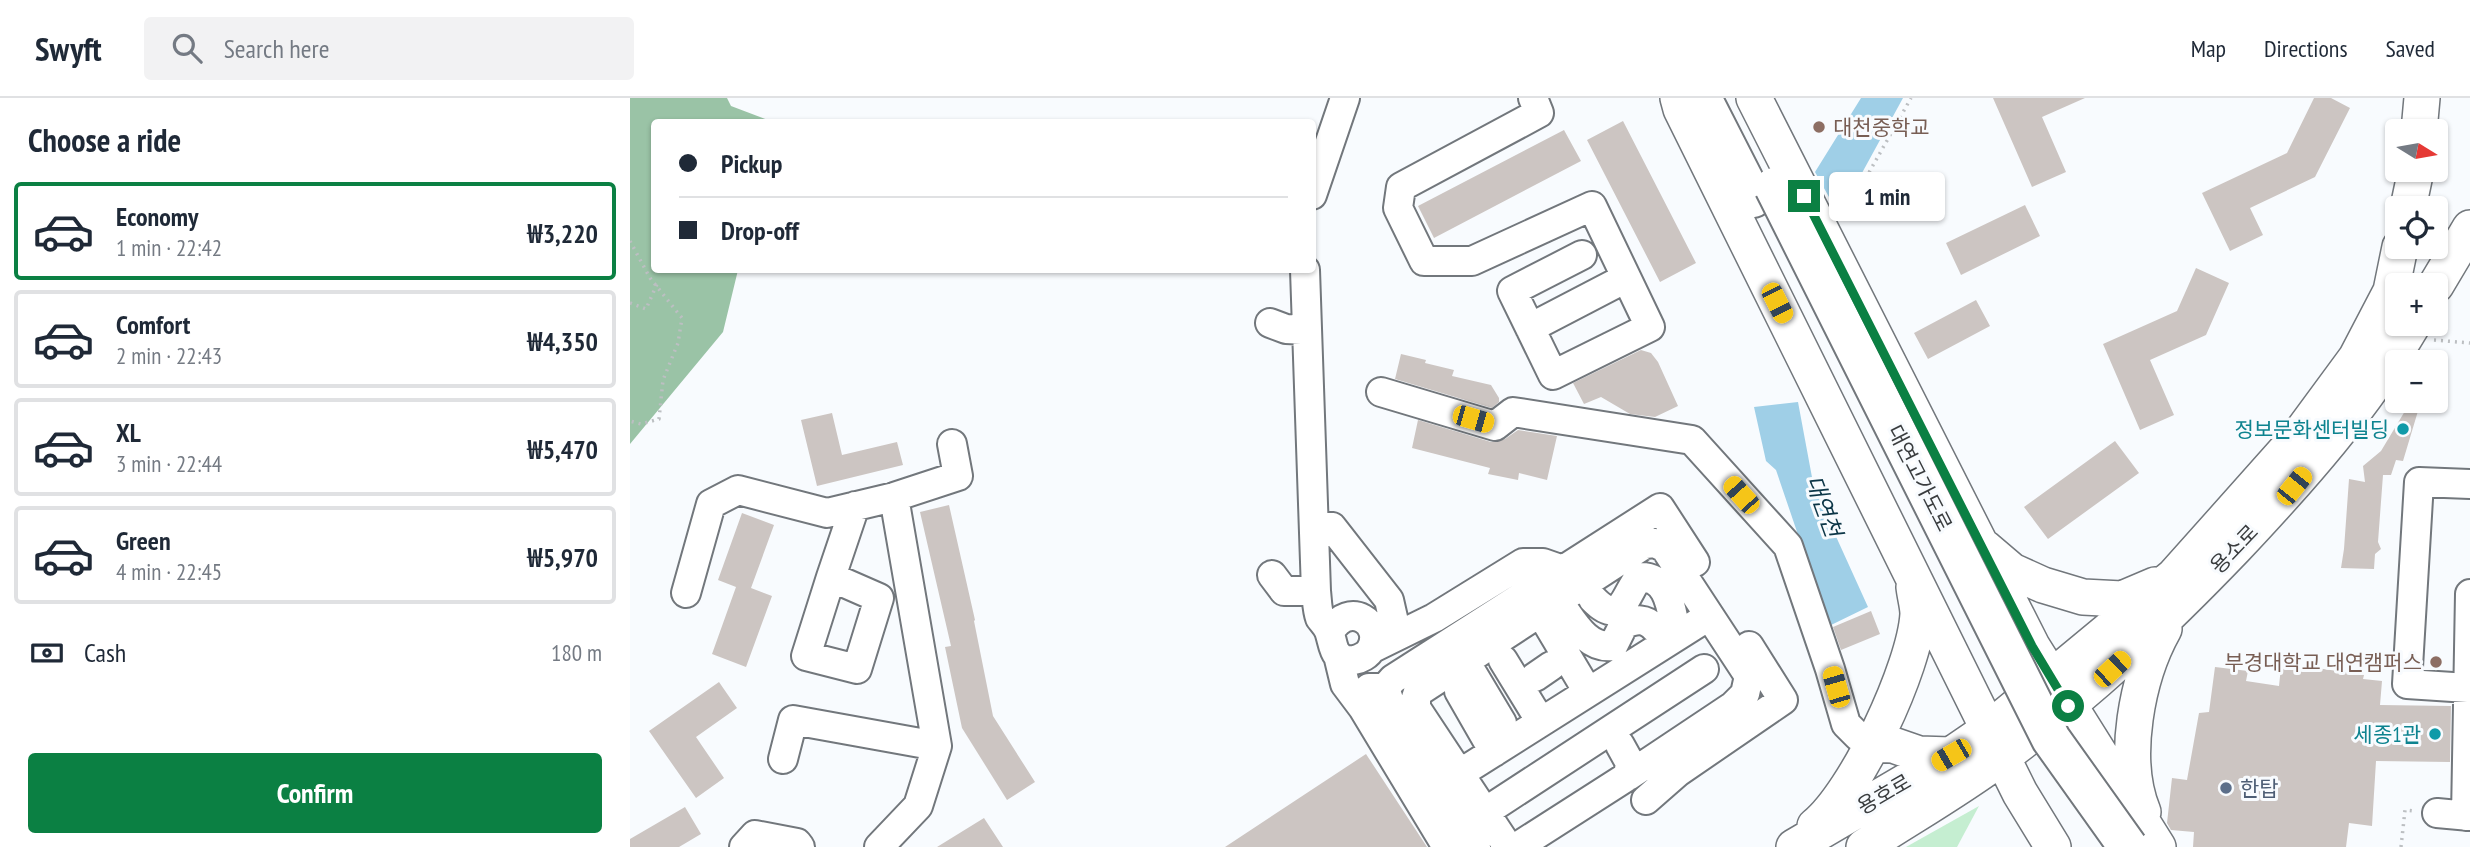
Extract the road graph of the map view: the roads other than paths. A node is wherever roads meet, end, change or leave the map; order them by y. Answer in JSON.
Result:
{"nodes":[{"id":1,"x":1345,"y":98,"type":"edge"},
{"id":2,"x":1533,"y":98,"type":"edge"},
{"id":3,"x":1678,"y":98,"type":"edge"},
{"id":4,"x":1702,"y":98,"type":"edge"},
{"id":5,"x":1728,"y":98,"type":"edge"},
{"id":6,"x":1754,"y":98,"type":"edge"},
{"id":7,"x":2422,"y":98,"type":"edge"},
{"id":8,"x":2420,"y":119,"type":"edge"},
{"id":9,"x":1316,"y":183,"type":"edge"},
{"id":10,"x":1763,"y":192,"type":"junction"},
{"id":11,"x":2470,"y":228,"type":"edge"},
{"id":12,"x":1582,"y":256,"type":"dead end"},
{"id":13,"x":2398,"y":259,"type":"edge"},
{"id":14,"x":1305,"y":273,"type":"edge"},
{"id":15,"x":2443,"y":273,"type":"edge"},
{"id":16,"x":1626,"y":278,"type":"junction"},
{"id":17,"x":1270,"y":323,"type":"dead end"},
{"id":18,"x":1530,"y":328,"type":"junction"},
{"id":19,"x":1307,"y":330,"type":"junction"},
{"id":20,"x":2406,"y":336,"type":"edge"},
{"id":21,"x":1381,"y":392,"type":"dead end"},
{"id":22,"x":952,"y":444,"type":"dead end"},
{"id":23,"x":2470,"y":484,"type":"edge"},
{"id":24,"x":894,"y":497,"type":"junction"},
{"id":25,"x":855,"y":506,"type":"junction"},
{"id":26,"x":1314,"y":525,"type":"junction"},
{"id":27,"x":1980,"y":544,"type":"junction"},
{"id":28,"x":1563,"y":570,"type":"junction"},
{"id":29,"x":1912,"y":574,"type":"junction"},
{"id":30,"x":1272,"y":575,"type":"dead end"},
{"id":31,"x":2174,"y":576,"type":"junction"},
{"id":32,"x":831,"y":577,"type":"dead end"},
{"id":33,"x":1316,"y":591,"type":"junction"},
{"id":34,"x":686,"y":593,"type":"dead end"},
{"id":35,"x":2470,"y":594,"type":"edge"},
{"id":36,"x":1593,"y":599,"type":"dead end"},
{"id":37,"x":1549,"y":607,"type":"junction"},
{"id":38,"x":2174,"y":612,"type":"junction"},
{"id":39,"x":1709,"y":616,"type":"junction"},
{"id":40,"x":1666,"y":632,"type":"junction"},
{"id":41,"x":1361,"y":640,"type":"junction"},
{"id":42,"x":1465,"y":661,"type":"junction"},
{"id":43,"x":1704,"y":669,"type":"dead end"},
{"id":44,"x":1503,"y":687,"type":"junction"},
{"id":45,"x":2468,"y":688,"type":"junction"},
{"id":46,"x":1588,"y":692,"type":"junction"},
{"id":47,"x":2060,"y":693,"type":"junction"},
{"id":48,"x":1370,"y":695,"type":"junction"},
{"id":49,"x":1541,"y":722,"type":"junction"},
{"id":50,"x":2005,"y":736,"type":"junction"},
{"id":51,"x":1872,"y":744,"type":"junction"},
{"id":52,"x":1620,"y":745,"type":"dead end"},
{"id":53,"x":937,"y":746,"type":"junction"},
{"id":54,"x":1494,"y":751,"type":"junction"},
{"id":55,"x":1951,"y":755,"type":"junction"},
{"id":56,"x":783,"y":759,"type":"dead end"},
{"id":57,"x":1459,"y":774,"type":"junction"},
{"id":58,"x":1628,"y":776,"type":"junction"},
{"id":59,"x":1646,"y":800,"type":"dead end"},
{"id":60,"x":1485,"y":812,"type":"junction"},
{"id":61,"x":2437,"y":813,"type":"road end"},
{"id":62,"x":2468,"y":816,"type":"edge"},
{"id":63,"x":744,"y":847,"type":"edge"},
{"id":64,"x":800,"y":847,"type":"edge"},
{"id":65,"x":879,"y":847,"type":"edge"},
{"id":66,"x":1447,"y":847,"type":"edge"},
{"id":67,"x":1476,"y":847,"type":"edge"},
{"id":68,"x":1508,"y":847,"type":"edge"},
{"id":69,"x":1517,"y":847,"type":"edge"},
{"id":70,"x":1792,"y":847,"type":"edge"},
{"id":71,"x":1864,"y":847,"type":"edge"},
{"id":72,"x":2053,"y":847,"type":"edge"},
{"id":73,"x":2098,"y":847,"type":"edge"},
{"id":74,"x":2128,"y":847,"type":"edge"},
{"id":75,"x":2158,"y":847,"type":"edge"}],
"edges":[{"from":1,"to":9,"type":"lane"},
{"from":2,"to":16,"type":"lane"},
{"from":3,"to":29,"type":"main road"},
{"from":4,"to":10,"type":"highway","name":"대연고가도로"},
{"from":5,"to":10,"type":"highway","name":"대연고가도로"},
{"from":6,"to":27,"type":"main road"},
{"from":7,"to":8,"type":"main road"},
{"from":10,"to":73,"type":"highway","name":"대연고가도로"},
{"from":10,"to":74,"type":"highway","name":"대연고가도로","bridge":true},
{"from":11,"to":15,"type":"main road"},
{"from":12,"to":18,"type":"lane"},
{"from":13,"to":31,"type":"main road","name":"용소로"},
{"from":14,"to":19,"type":"lane"},
{"from":16,"to":18,"type":"lane"},
{"from":16,"to":18,"type":"lane"},
{"from":17,"to":19,"type":"lane"},
{"from":19,"to":26,"type":"lane"},
{"from":20,"to":38,"type":"main road","name":"용소로"},
{"from":21,"to":51,"type":"lane"},
{"from":22,"to":24,"type":"lane"},
{"from":23,"to":45,"type":"lane"},
{"from":24,"to":25,"type":"lane"},
{"from":24,"to":53,"type":"lane"},
{"from":25,"to":32,"type":"lane"},
{"from":25,"to":34,"type":"lane"},
{"from":26,"to":33,"type":"lane"},
{"from":26,"to":41,"type":"lane"},
{"from":27,"to":31,"type":"main road"},
{"from":27,"to":47,"type":"main road"},
{"from":28,"to":41,"type":"lane"},
{"from":28,"to":48,"type":"lane"},
{"from":28,"to":59,"type":"lane"},
{"from":29,"to":50,"type":"main road"},
{"from":29,"to":51,"type":"main road"},
{"from":30,"to":33,"type":"lane"},
{"from":31,"to":47,"type":"main road","name":"용소로"},
{"from":33,"to":41,"type":"lane"},
{"from":35,"to":45,"type":"lane"},
{"from":36,"to":40,"type":"lane"},
{"from":37,"to":39,"type":"lane"},
{"from":37,"to":40,"type":"lane"},
{"from":37,"to":44,"type":"lane"},
{"from":37,"to":46,"type":"lane"},
{"from":38,"to":47,"type":"main road","name":"용소로"},
{"from":38,"to":75,"type":"main road"},
{"from":39,"to":40,"type":"lane"},
{"from":39,"to":58,"type":"lane"},
{"from":40,"to":46,"type":"lane"},
{"from":41,"to":48,"type":"lane"},
{"from":42,"to":44,"type":"lane"},
{"from":42,"to":44,"type":"lane"},
{"from":42,"to":57,"type":"lane"},
{"from":43,"to":60,"type":"lane"},
{"from":44,"to":49,"type":"lane"},
{"from":44,"to":54,"type":"lane"},
{"from":45,"to":62,"type":"lane"},
{"from":46,"to":49,"type":"lane"},
{"from":47,"to":50,"type":"main road","name":"용소로"},
{"from":47,"to":75,"type":"main road"},
{"from":48,"to":66,"type":"lane"},
{"from":48,"to":67,"type":"lane"},
{"from":49,"to":54,"type":"lane"},
{"from":50,"to":55,"type":"main road","name":"용호로"},
{"from":50,"to":71,"type":"main road","name":"용호로"},
{"from":50,"to":72,"type":"main road"},
{"from":51,"to":55,"type":"main road"},
{"from":51,"to":70,"type":"main road"},
{"from":52,"to":58,"type":"lane"},
{"from":53,"to":56,"type":"lane"},
{"from":53,"to":65,"type":"lane"},
{"from":54,"to":57,"type":"lane"},
{"from":55,"to":70,"type":"main road","name":"용호로"},
{"from":57,"to":60,"type":"lane"},
{"from":58,"to":69,"type":"lane"},
{"from":60,"to":68,"type":"lane"},
{"from":61,"to":62,"type":"lane"},
{"from":63,"to":64,"type":"lane"}]}
